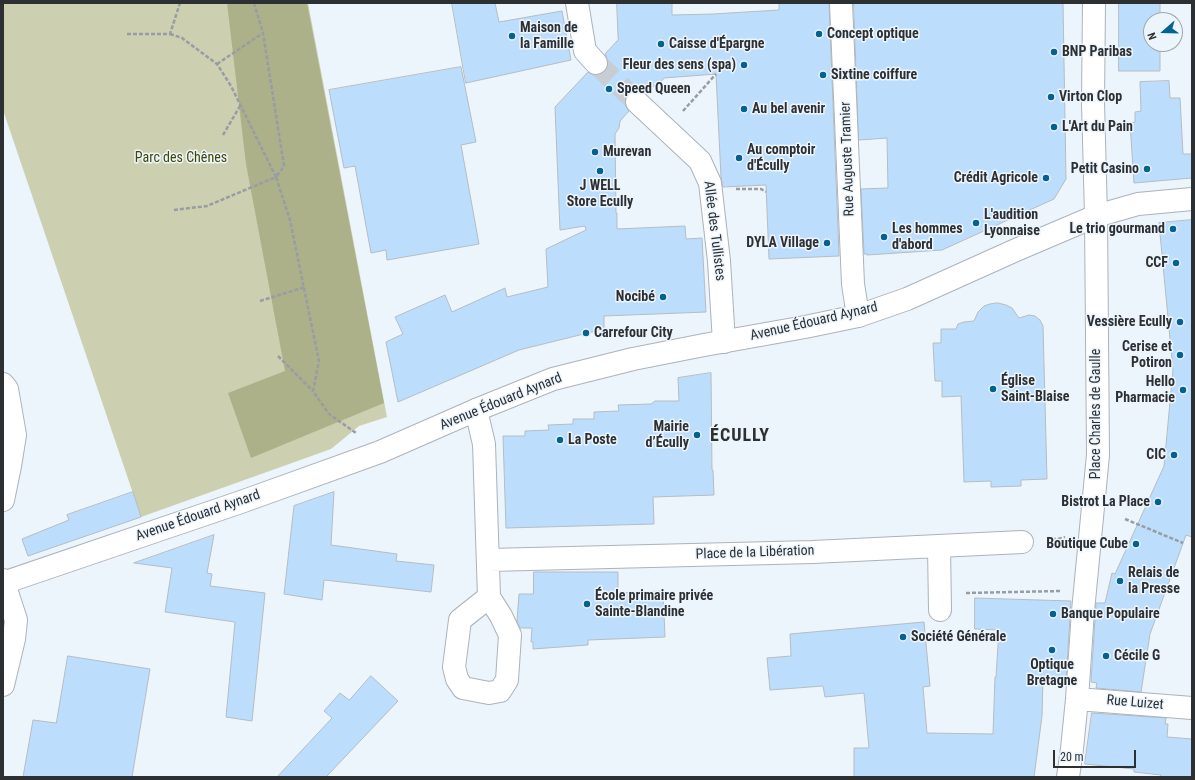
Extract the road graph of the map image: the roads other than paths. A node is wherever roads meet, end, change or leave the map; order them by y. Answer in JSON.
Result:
{"nodes":[{"id":1,"x":577,"y":3,"type":"edge"},
{"id":2,"x":842,"y":3,"type":"edge"},
{"id":3,"x":1094,"y":3,"type":"edge"},
{"id":4,"x":596,"y":63,"type":"tunnel mouth"},
{"id":5,"x":637,"y":102,"type":"tunnel mouth"},
{"id":6,"x":1192,"y":199,"type":"edge"},
{"id":7,"x":1096,"y":216,"type":"junction"},
{"id":8,"x":858,"y":316,"type":"junction"},
{"id":9,"x":724,"y":342,"type":"junction"},
{"id":10,"x":3,"y":384,"type":"edge"},
{"id":11,"x":476,"y":410,"type":"junction"},
{"id":12,"x":3,"y":500,"type":"edge"},
{"id":13,"x":1022,"y":542,"type":"dead end"},
{"id":14,"x":939,"y":546,"type":"junction"},
{"id":15,"x":489,"y":560,"type":"junction"},
{"id":16,"x":3,"y":582,"type":"edge"},
{"id":17,"x":490,"y":597,"type":"dead end"},
{"id":18,"x":940,"y":610,"type":"dead end"},
{"id":19,"x":3,"y":685,"type":"edge"},
{"id":20,"x":1078,"y":698,"type":"junction"},
{"id":21,"x":1192,"y":708,"type":"edge"},
{"id":22,"x":1068,"y":777,"type":"edge"}],
"edges":[{"from":1,"to":4,"type":"street"},
{"from":2,"to":8,"type":"street","name":"Rue Auguste Tramier"},
{"from":3,"to":7,"type":"street","name":"Place Charles de Gaulle"},
{"from":5,"to":9,"type":"street","name":"Allée des Tullistes"},
{"from":6,"to":7,"type":"street","name":"Avenue Édouard Aynard"},
{"from":7,"to":8,"type":"street","name":"Avenue Édouard Aynard"},
{"from":7,"to":20,"type":"street","name":"Place Charles de Gaulle"},
{"from":8,"to":9,"type":"street","name":"Avenue Édouard Aynard"},
{"from":9,"to":11,"type":"street","name":"Avenue Édouard Aynard"},
{"from":10,"to":12,"type":"street"},
{"from":11,"to":15,"type":"street"},
{"from":11,"to":16,"type":"street","name":"Avenue Édouard Aynard"},
{"from":13,"to":14,"type":"street","name":"Place de la Libération"},
{"from":14,"to":15,"type":"street","name":"Place de la Libération"},
{"from":14,"to":18,"type":"street"},
{"from":15,"to":17,"type":"street"},
{"from":16,"to":19,"type":"street"},
{"from":20,"to":21,"type":"street","name":"Rue Luizet"},
{"from":20,"to":22,"type":"street","name":"Place Charles de Gaulle"}]}
